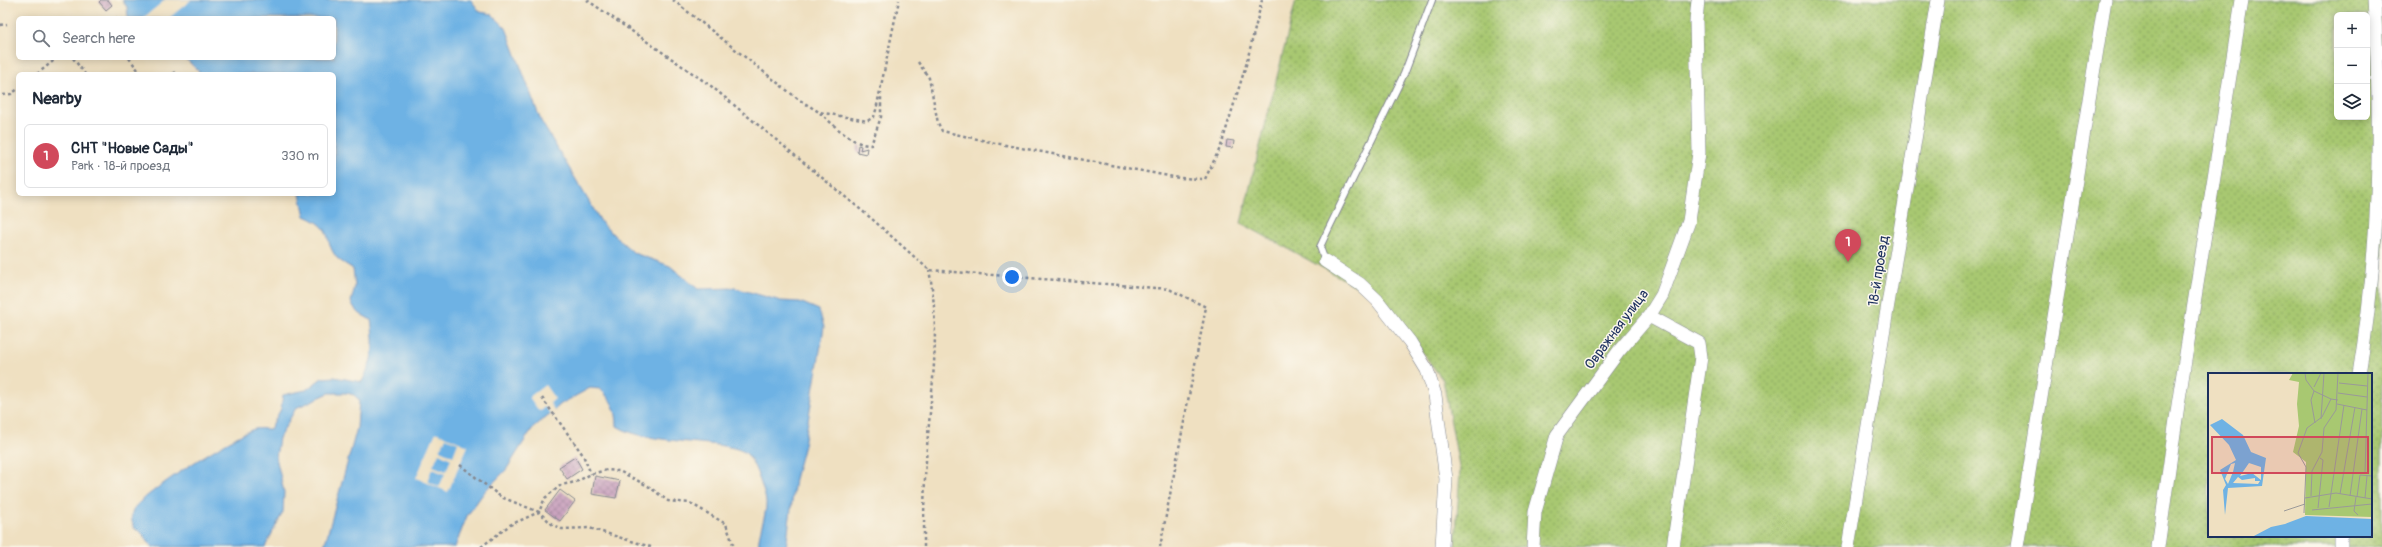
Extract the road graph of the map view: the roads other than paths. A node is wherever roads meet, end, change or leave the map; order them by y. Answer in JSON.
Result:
{"nodes":[{"id":1,"x":1432,"y":0,"type":"edge"},
{"id":2,"x":1698,"y":0,"type":"edge"},
{"id":3,"x":1938,"y":0,"type":"edge"},
{"id":4,"x":2105,"y":0,"type":"edge"},
{"id":5,"x":2242,"y":0,"type":"edge"},
{"id":6,"x":2374,"y":0,"type":"edge"},
{"id":7,"x":2381,"y":60,"type":"edge"},
{"id":8,"x":1325,"y":261,"type":"joint"},
{"id":9,"x":1648,"y":316,"type":"junction"},
{"id":10,"x":2359,"y":373,"type":"edge"},
{"id":11,"x":1442,"y":547,"type":"edge"},
{"id":12,"x":1533,"y":547,"type":"edge"},
{"id":13,"x":1672,"y":547,"type":"edge"},
{"id":14,"x":1848,"y":547,"type":"edge"},
{"id":15,"x":2017,"y":547,"type":"edge"},
{"id":16,"x":2158,"y":547,"type":"edge"}],
"edges":[{"from":1,"to":8,"type":"lane"},
{"from":2,"to":9,"type":"street","name":"Овражная улица"},
{"from":3,"to":14,"type":"street","name":"18-й проезд"},
{"from":4,"to":15,"type":"street"},
{"from":5,"to":16,"type":"street"},
{"from":6,"to":7,"type":"street"},
{"from":7,"to":10,"type":"street"},
{"from":8,"to":11,"type":"street"},
{"from":9,"to":12,"type":"street","name":"Овражная улица"},
{"from":9,"to":13,"type":"street"}]}
